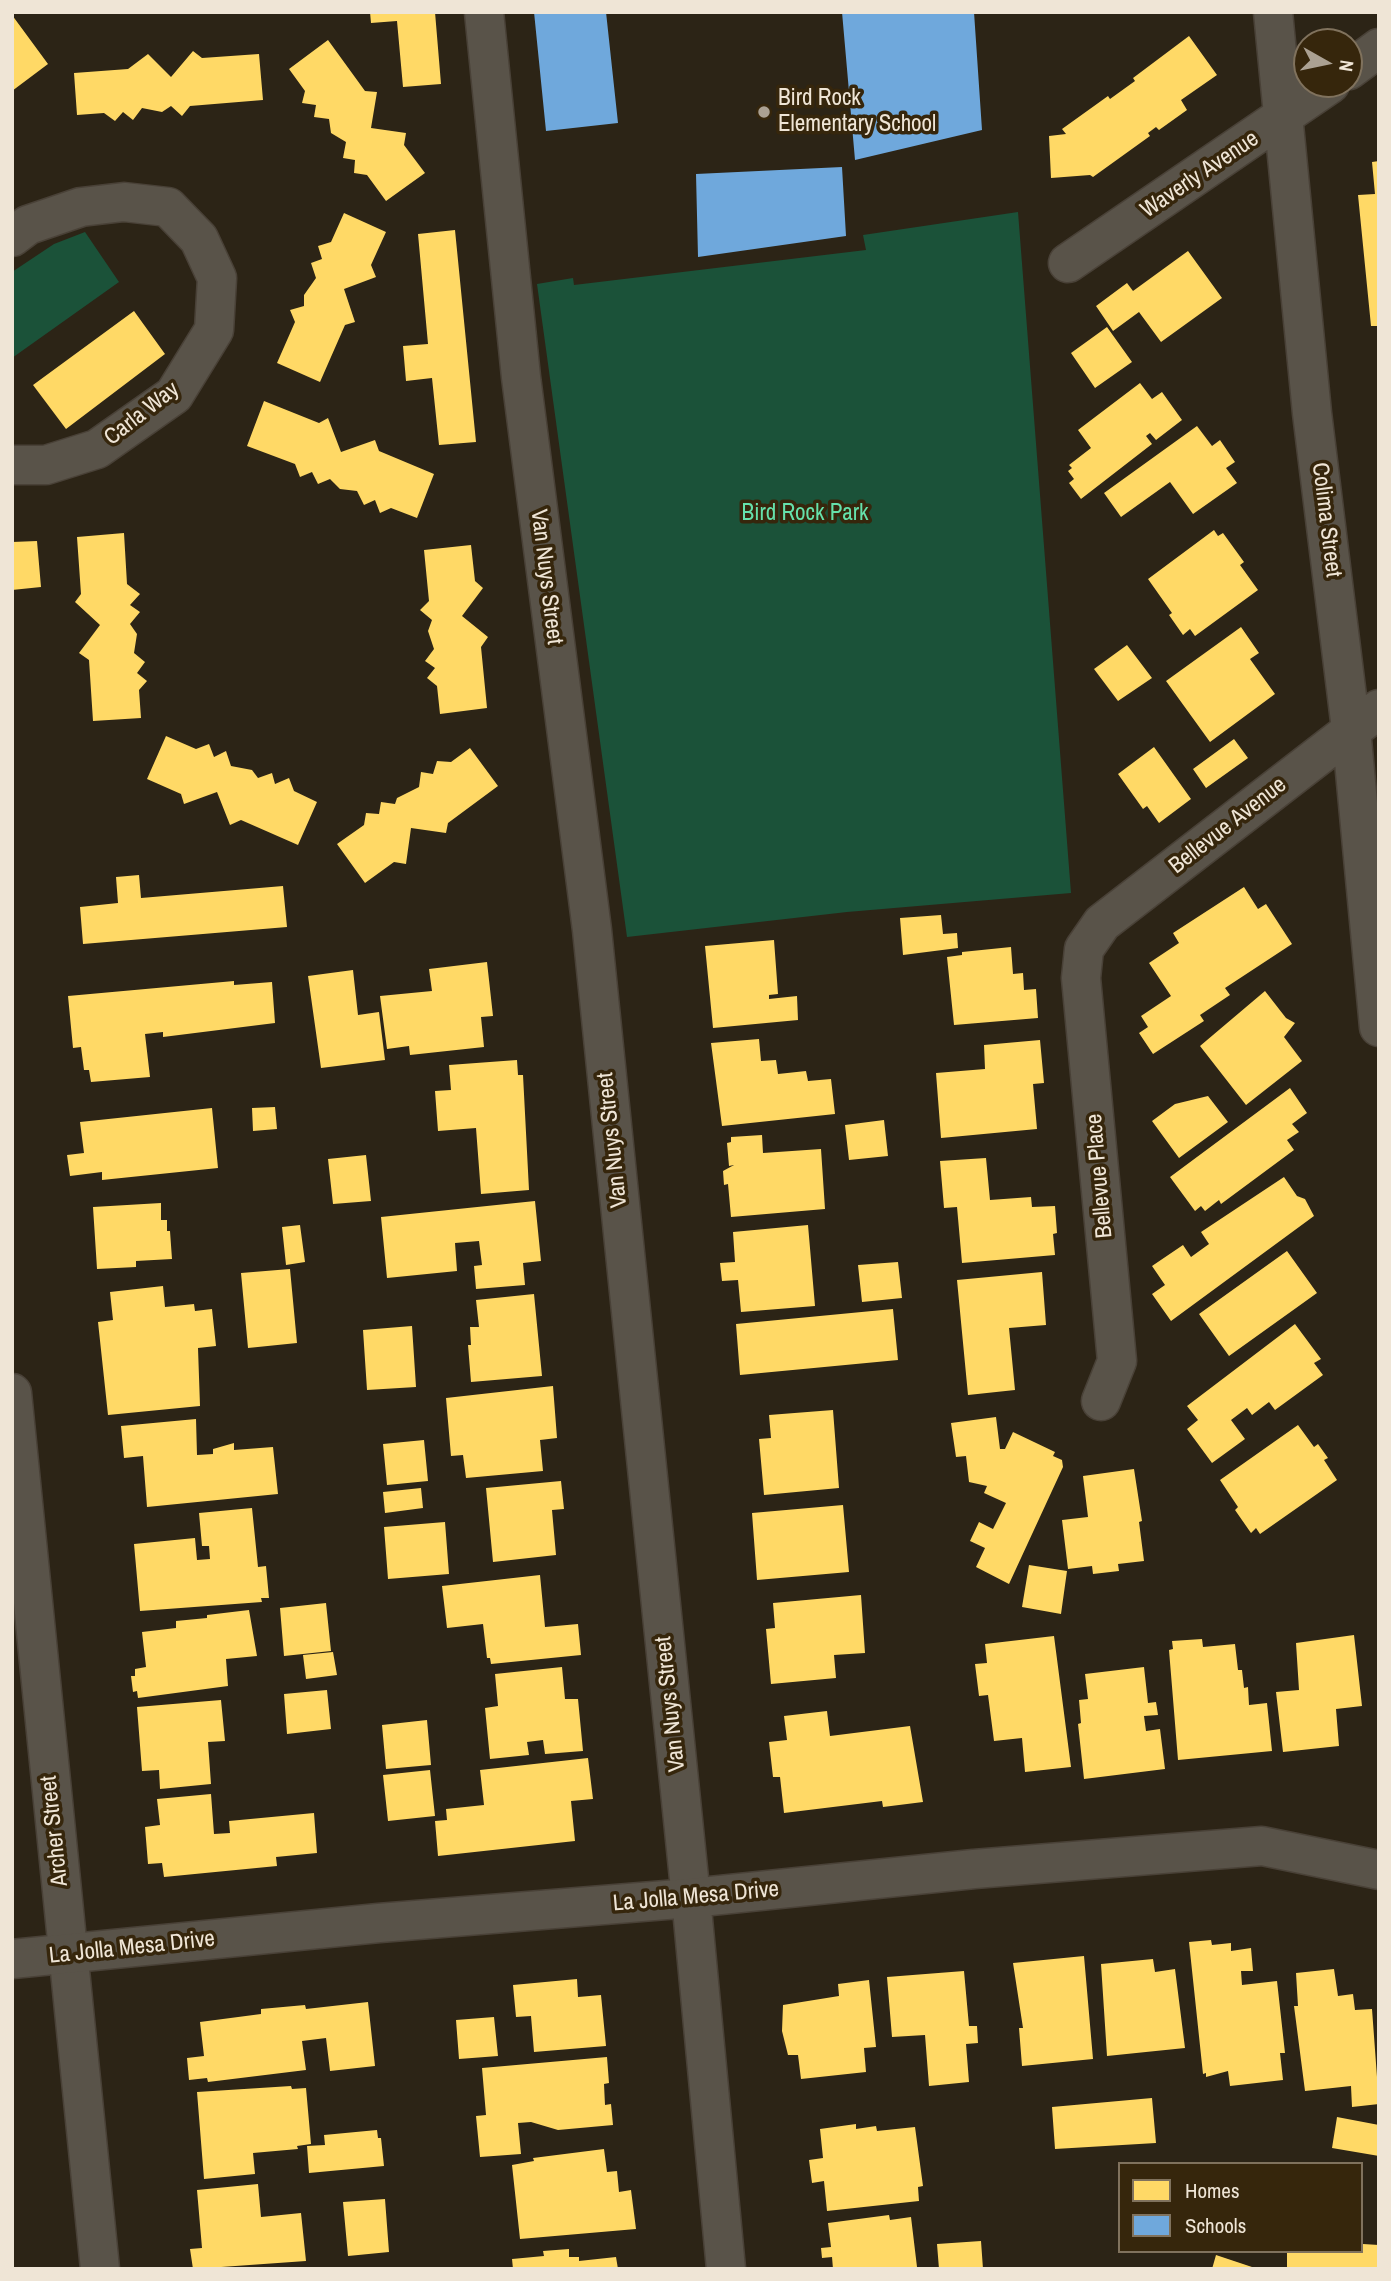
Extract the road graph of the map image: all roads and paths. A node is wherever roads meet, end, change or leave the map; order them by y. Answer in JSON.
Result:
{"nodes":[{"id":1,"x":484,"y":12,"type":"edge"},
{"id":2,"x":1273,"y":12,"type":"edge"},
{"id":3,"x":1379,"y":48,"type":"edge"},
{"id":4,"x":1363,"y":60,"type":"edge"},
{"id":5,"x":1312,"y":98,"type":"edge"},
{"id":6,"x":1283,"y":119,"type":"junction"},
{"id":7,"x":18,"y":222,"type":"edge"},
{"id":8,"x":1068,"y":263,"type":"dead end"},
{"id":9,"x":12,"y":465,"type":"edge"},
{"id":10,"x":1365,"y":719,"type":"edge"},
{"id":11,"x":1084,"y":949,"type":"joint"},
{"id":12,"x":1379,"y":1027,"type":"edge"},
{"id":13,"x":12,"y":1393,"type":"edge"},
{"id":14,"x":1101,"y":1401,"type":"dead end"},
{"id":15,"x":1379,"y":1870,"type":"edge"},
{"id":16,"x":691,"y":1898,"type":"junction"},
{"id":17,"x":67,"y":1955,"type":"junction"},
{"id":18,"x":12,"y":1959,"type":"edge"},
{"id":19,"x":100,"y":2269,"type":"edge"},
{"id":20,"x":726,"y":2269,"type":"edge"}],
"edges":[{"from":1,"to":16,"type":"street","name":"Van Nuys Street"},
{"from":2,"to":6,"type":"street","name":"Colima Street"},
{"from":3,"to":4,"type":"street"},
{"from":5,"to":6,"type":"street","name":"Waverly Avenue"},
{"from":6,"to":8,"type":"street","name":"Waverly Avenue"},
{"from":6,"to":10,"type":"street","name":"Colima Street"},
{"from":7,"to":9,"type":"street","name":"Carla Way"},
{"from":10,"to":11,"type":"street","name":"Bellevue Avenue"},
{"from":10,"to":12,"type":"street","name":"Colima Street"},
{"from":11,"to":14,"type":"street","name":"Bellevue Place"},
{"from":13,"to":17,"type":"street","name":"Archer Street"},
{"from":15,"to":16,"type":"street","name":"La Jolla Mesa Drive"},
{"from":16,"to":17,"type":"street","name":"La Jolla Mesa Drive"},
{"from":16,"to":20,"type":"street","name":"Van Nuys Street"},
{"from":17,"to":18,"type":"street","name":"La Jolla Mesa Drive"},
{"from":17,"to":19,"type":"street","name":"Archer Street"}]}
